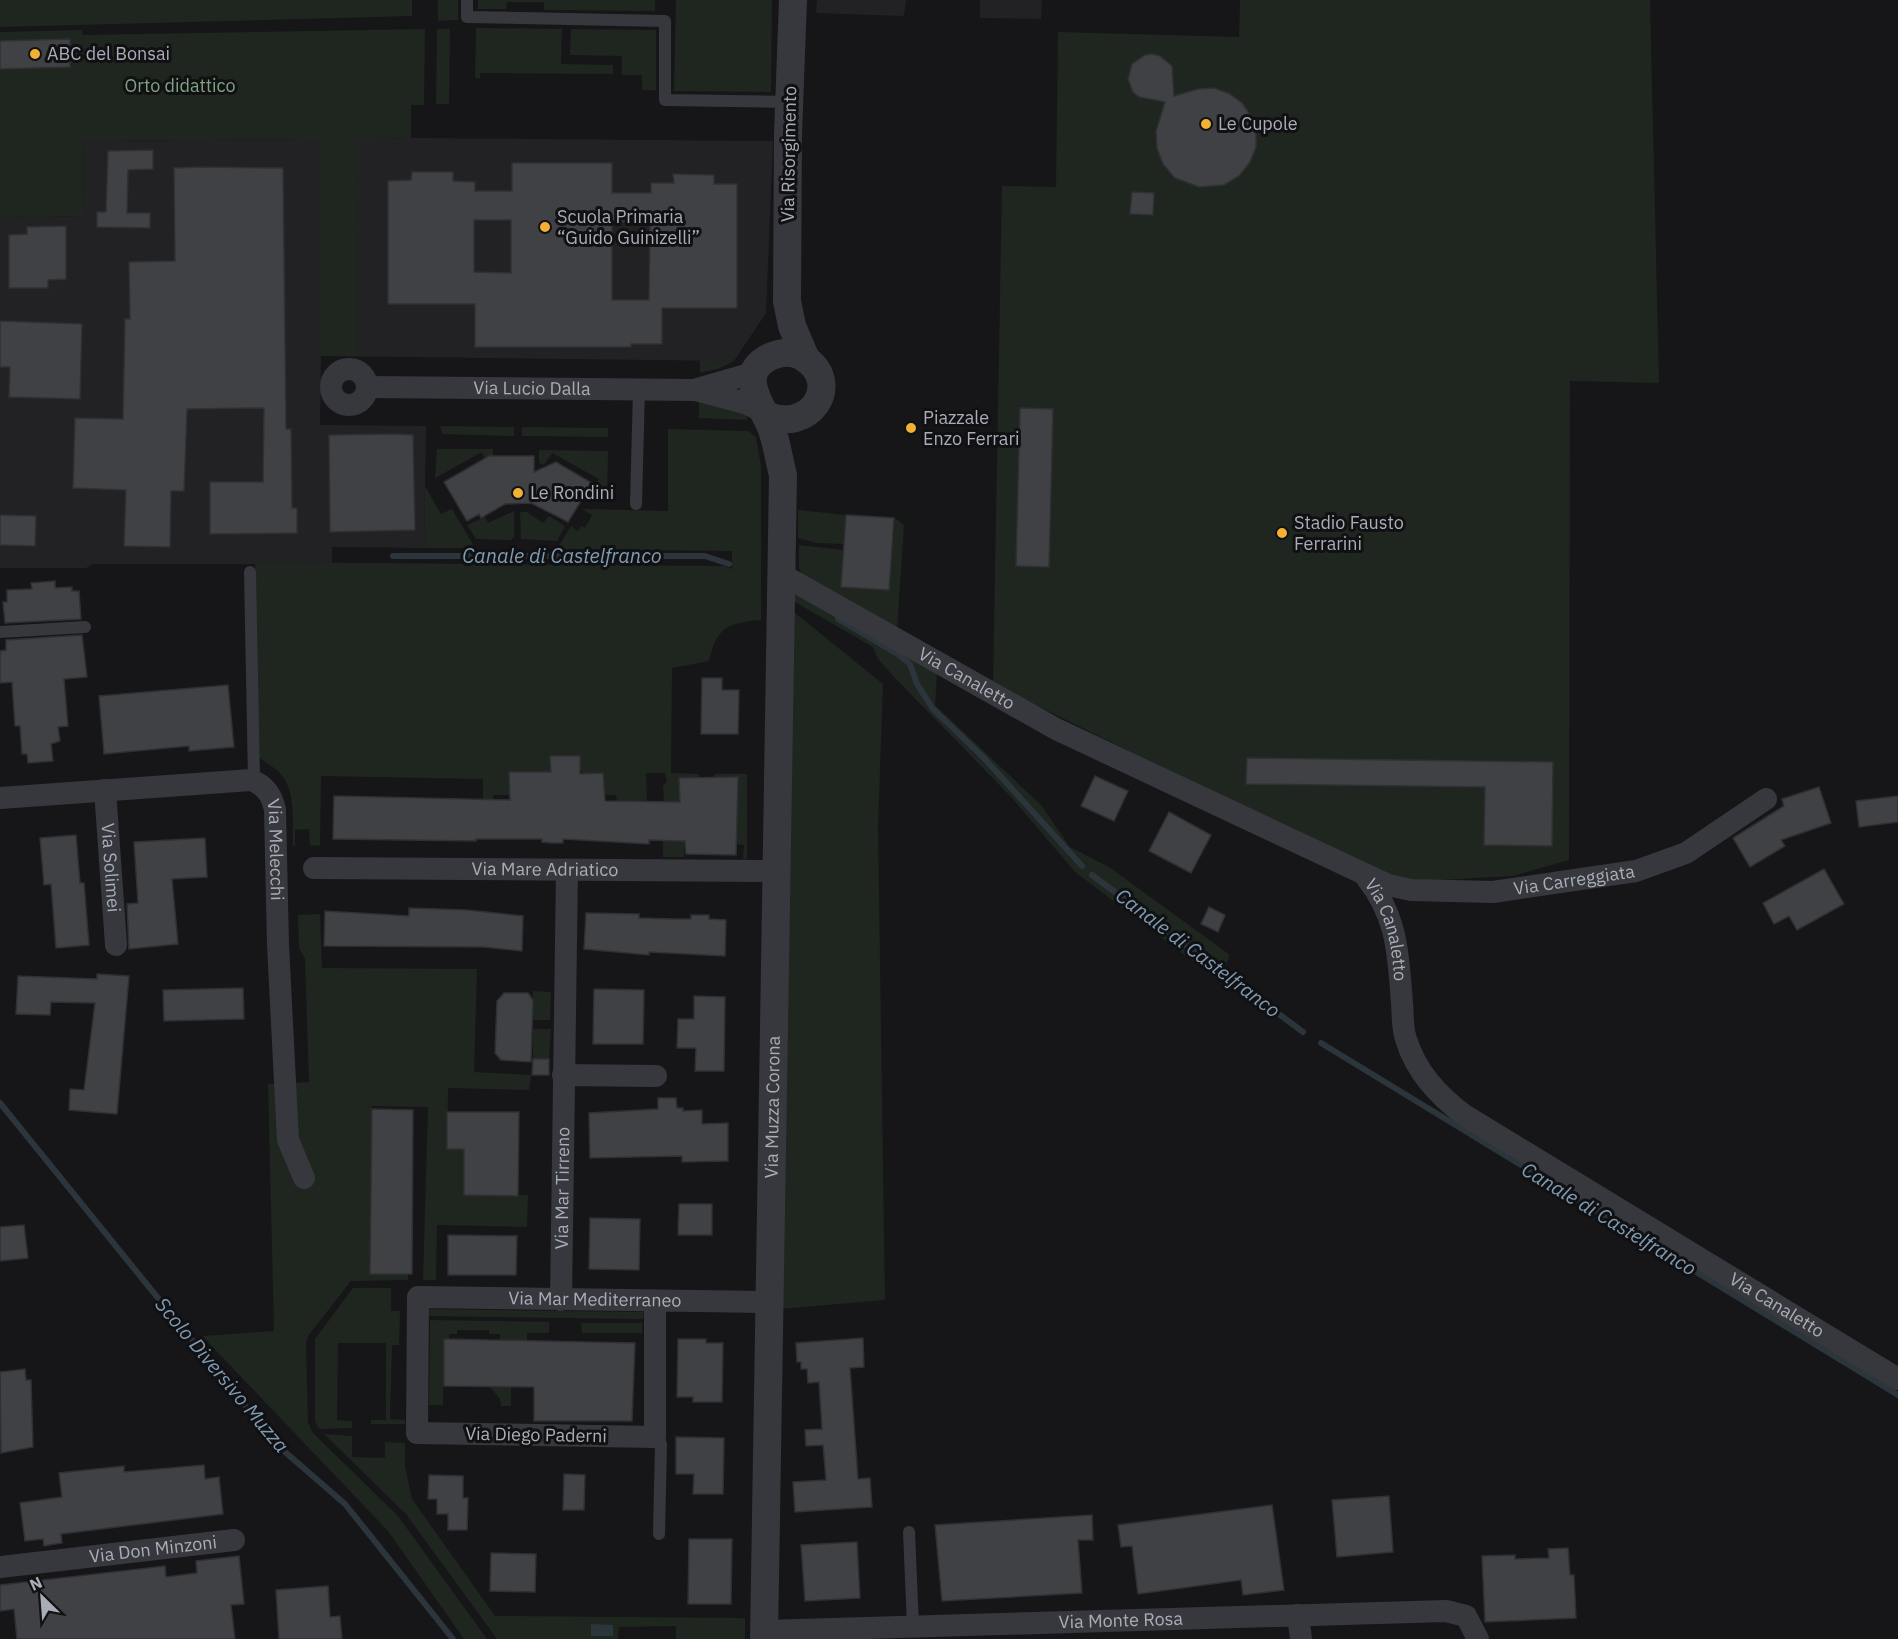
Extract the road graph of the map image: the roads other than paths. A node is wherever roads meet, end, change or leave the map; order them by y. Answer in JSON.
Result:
{"nodes":[{"id":1,"x":467,"y":0,"type":"edge"},
{"id":2,"x":793,"y":0,"type":"edge"},
{"id":3,"x":789,"y":102,"type":"junction"},
{"id":4,"x":788,"y":308,"type":"junction"},
{"id":5,"x":806,"y":359,"type":"junction"},
{"id":6,"x":763,"y":365,"type":"junction"},
{"id":7,"x":367,"y":387,"type":"dead end"},
{"id":8,"x":639,"y":389,"type":"junction"},
{"id":9,"x":696,"y":390,"type":"junction"},
{"id":10,"x":765,"y":413,"type":"junction"},
{"id":11,"x":806,"y":415,"type":"junction"},
{"id":12,"x":783,"y":475,"type":"junction"},
{"id":13,"x":636,"y":504,"type":"dead end"},
{"id":14,"x":250,"y":572,"type":"dead end"},
{"id":15,"x":781,"y":574,"type":"junction"},
{"id":16,"x":85,"y":627,"type":"dead end"},
{"id":17,"x":0,"y":632,"type":"edge"},
{"id":18,"x":254,"y":781,"type":"junction"},
{"id":19,"x":105,"y":790,"type":"junction"},
{"id":20,"x":0,"y":798,"type":"edge"},
{"id":21,"x":1766,"y":798,"type":"dead end"},
{"id":22,"x":315,"y":868,"type":"dead end"},
{"id":23,"x":567,"y":870,"type":"junction"},
{"id":24,"x":777,"y":871,"type":"junction"},
{"id":25,"x":1366,"y":877,"type":"junction"},
{"id":26,"x":116,"y":945,"type":"dead end"},
{"id":27,"x":563,"y":1075,"type":"junction"},
{"id":28,"x":656,"y":1076,"type":"dead end"},
{"id":29,"x":304,"y":1178,"type":"dead end"},
{"id":30,"x":418,"y":1298,"type":"joint"},
{"id":31,"x":561,"y":1300,"type":"junction"},
{"id":32,"x":655,"y":1301,"type":"junction"},
{"id":33,"x":771,"y":1302,"type":"junction"},
{"id":34,"x":1898,"y":1379,"type":"edge"},
{"id":35,"x":655,"y":1437,"type":"junction"},
{"id":36,"x":909,"y":1532,"type":"dead end"},
{"id":37,"x":658,"y":1534,"type":"dead end"},
{"id":38,"x":234,"y":1540,"type":"dead end"},
{"id":39,"x":0,"y":1566,"type":"edge"},
{"id":40,"x":1298,"y":1615,"type":"junction"},
{"id":41,"x":913,"y":1626,"type":"junction"},
{"id":42,"x":1125,"y":1630,"type":"edge"},
{"id":43,"x":1475,"y":1631,"type":"edge"},
{"id":44,"x":952,"y":1632,"type":"edge"},
{"id":45,"x":765,"y":1635,"type":"edge"},
{"id":46,"x":1301,"y":1639,"type":"edge"}],
"edges":[{"from":1,"to":3,"type":"lane"},
{"from":2,"to":3,"type":"street","name":"Via Risorgimento"},
{"from":3,"to":4,"type":"street","name":"Via Risorgimento"},
{"from":4,"to":5,"type":"street","name":"Via Risorgimento"},
{"from":4,"to":6,"type":"street","name":"Via Risorgimento"},
{"from":5,"to":6,"type":"street"},
{"from":5,"to":11,"type":"street","name":"Via Risorgimento"},
{"from":6,"to":9,"type":"street","name":"Via Lucio Dalla"},
{"from":6,"to":10,"type":"street","name":"Via Risorgimento"},
{"from":7,"to":8,"type":"street","name":"Via Lucio Dalla"},
{"from":8,"to":9,"type":"street","name":"Via Lucio Dalla"},
{"from":8,"to":13,"type":"lane"},
{"from":9,"to":10,"type":"street","name":"Via Lucio Dalla"},
{"from":10,"to":11,"type":"street"},
{"from":10,"to":12,"type":"street","name":"Via Risorgimento"},
{"from":11,"to":12,"type":"street","name":"Via Risorgimento"},
{"from":12,"to":15,"type":"street","name":"Via Risorgimento"},
{"from":14,"to":18,"type":"lane"},
{"from":15,"to":24,"type":"street","name":"Via Muzza Corona"},
{"from":15,"to":25,"type":"street","name":"Via Canaletto"},
{"from":16,"to":17,"type":"lane"},
{"from":18,"to":19,"type":"street","name":"Via Melecchi"},
{"from":18,"to":29,"type":"street","name":"Via Melecchi"},
{"from":19,"to":20,"type":"street","name":"Via Melecchi"},
{"from":19,"to":26,"type":"street","name":"Via Solimei"},
{"from":21,"to":25,"type":"street","name":"Via Carreggiata"},
{"from":22,"to":23,"type":"street","name":"Via Mare Adriatico"},
{"from":23,"to":24,"type":"street","name":"Via Mare Adriatico"},
{"from":23,"to":27,"type":"street","name":"Via Mar Tirreno"},
{"from":24,"to":33,"type":"street","name":"Via Muzza Corona"},
{"from":25,"to":34,"type":"street","name":"Via Canaletto"},
{"from":27,"to":28,"type":"street"},
{"from":27,"to":31,"type":"street","name":"Via Mar Tirreno"},
{"from":30,"to":31,"type":"street","name":"Via Mar Mediterraneo"},
{"from":30,"to":35,"type":"street","name":"Via Diego Paderni"},
{"from":31,"to":32,"type":"street","name":"Via Mar Mediterraneo"},
{"from":32,"to":33,"type":"street","name":"Via Mar Mediterraneo"},
{"from":32,"to":35,"type":"street"},
{"from":33,"to":45,"type":"street","name":"Via Muzza Corona"},
{"from":35,"to":37,"type":"lane"},
{"from":36,"to":41,"type":"lane"},
{"from":38,"to":39,"type":"street","name":"Via Don Minzoni"},
{"from":40,"to":42,"type":"street","name":"Via Monte Rosa"},
{"from":40,"to":43,"type":"street","name":"Via Monte Rosa"},
{"from":40,"to":46,"type":"street"},
{"from":41,"to":44,"type":"street","name":"Via Monte Rosa"},
{"from":41,"to":45,"type":"street","name":"Via Monte Rosa"},
{"from":42,"to":44,"type":"street","name":"Via Monte Rosa"}]}
